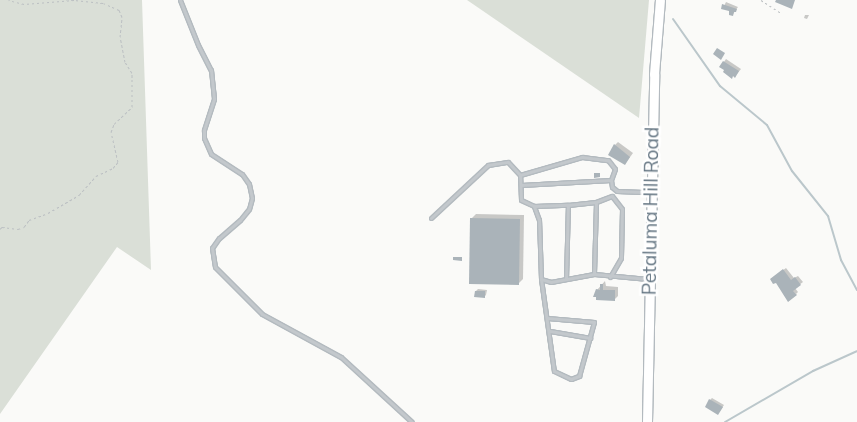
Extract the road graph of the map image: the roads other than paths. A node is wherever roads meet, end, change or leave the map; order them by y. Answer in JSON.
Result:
{"nodes":[{"id":1,"x":180,"y":0,"type":"edge"},
{"id":2,"x":660,"y":0,"type":"edge"},
{"id":3,"x":520,"y":175,"type":"junction"},
{"id":4,"x":611,"y":180,"type":"junction"},
{"id":5,"x":521,"y":184,"type":"junction"},
{"id":6,"x":617,"y":191,"type":"junction"},
{"id":7,"x":651,"y":192,"type":"junction"},
{"id":8,"x":612,"y":196,"type":"junction"},
{"id":9,"x":596,"y":202,"type":"junction"},
{"id":10,"x":568,"y":205,"type":"junction"},
{"id":11,"x":534,"y":206,"type":"junction"},
{"id":12,"x":431,"y":218,"type":"dead end"},
{"id":13,"x":594,"y":274,"type":"junction"},
{"id":14,"x":610,"y":277,"type":"junction"},
{"id":15,"x":541,"y":279,"type":"junction"},
{"id":16,"x":566,"y":279,"type":"junction"},
{"id":17,"x":649,"y":279,"type":"junction"},
{"id":18,"x":547,"y":318,"type":"junction"},
{"id":19,"x":550,"y":331,"type":"junction"},
{"id":20,"x":590,"y":338,"type":"junction"},
{"id":21,"x":412,"y":422,"type":"edge"},
{"id":22,"x":647,"y":422,"type":"edge"}],
"edges":[{"from":1,"to":21,"type":"lane"},
{"from":2,"to":7,"type":"main road","name":"Petaluma Hill Road"},
{"from":3,"to":4,"type":"lane"},
{"from":3,"to":5,"type":"lane"},
{"from":3,"to":12,"type":"lane"},
{"from":4,"to":5,"type":"lane"},
{"from":4,"to":6,"type":"lane"},
{"from":5,"to":11,"type":"lane"},
{"from":6,"to":7,"type":"lane"},
{"from":6,"to":8,"type":"lane"},
{"from":7,"to":17,"type":"main road","name":"Petaluma Hill Road"},
{"from":8,"to":9,"type":"lane"},
{"from":8,"to":14,"type":"lane"},
{"from":9,"to":10,"type":"lane"},
{"from":9,"to":13,"type":"lane"},
{"from":10,"to":11,"type":"lane"},
{"from":10,"to":16,"type":"lane"},
{"from":11,"to":15,"type":"lane"},
{"from":13,"to":14,"type":"lane"},
{"from":13,"to":16,"type":"lane"},
{"from":14,"to":17,"type":"lane"},
{"from":15,"to":16,"type":"lane"},
{"from":15,"to":18,"type":"lane"},
{"from":17,"to":22,"type":"main road","name":"Petaluma Hill Road"},
{"from":18,"to":19,"type":"lane"},
{"from":18,"to":20,"type":"lane"},
{"from":19,"to":20,"type":"lane"},
{"from":19,"to":20,"type":"lane"}]}
